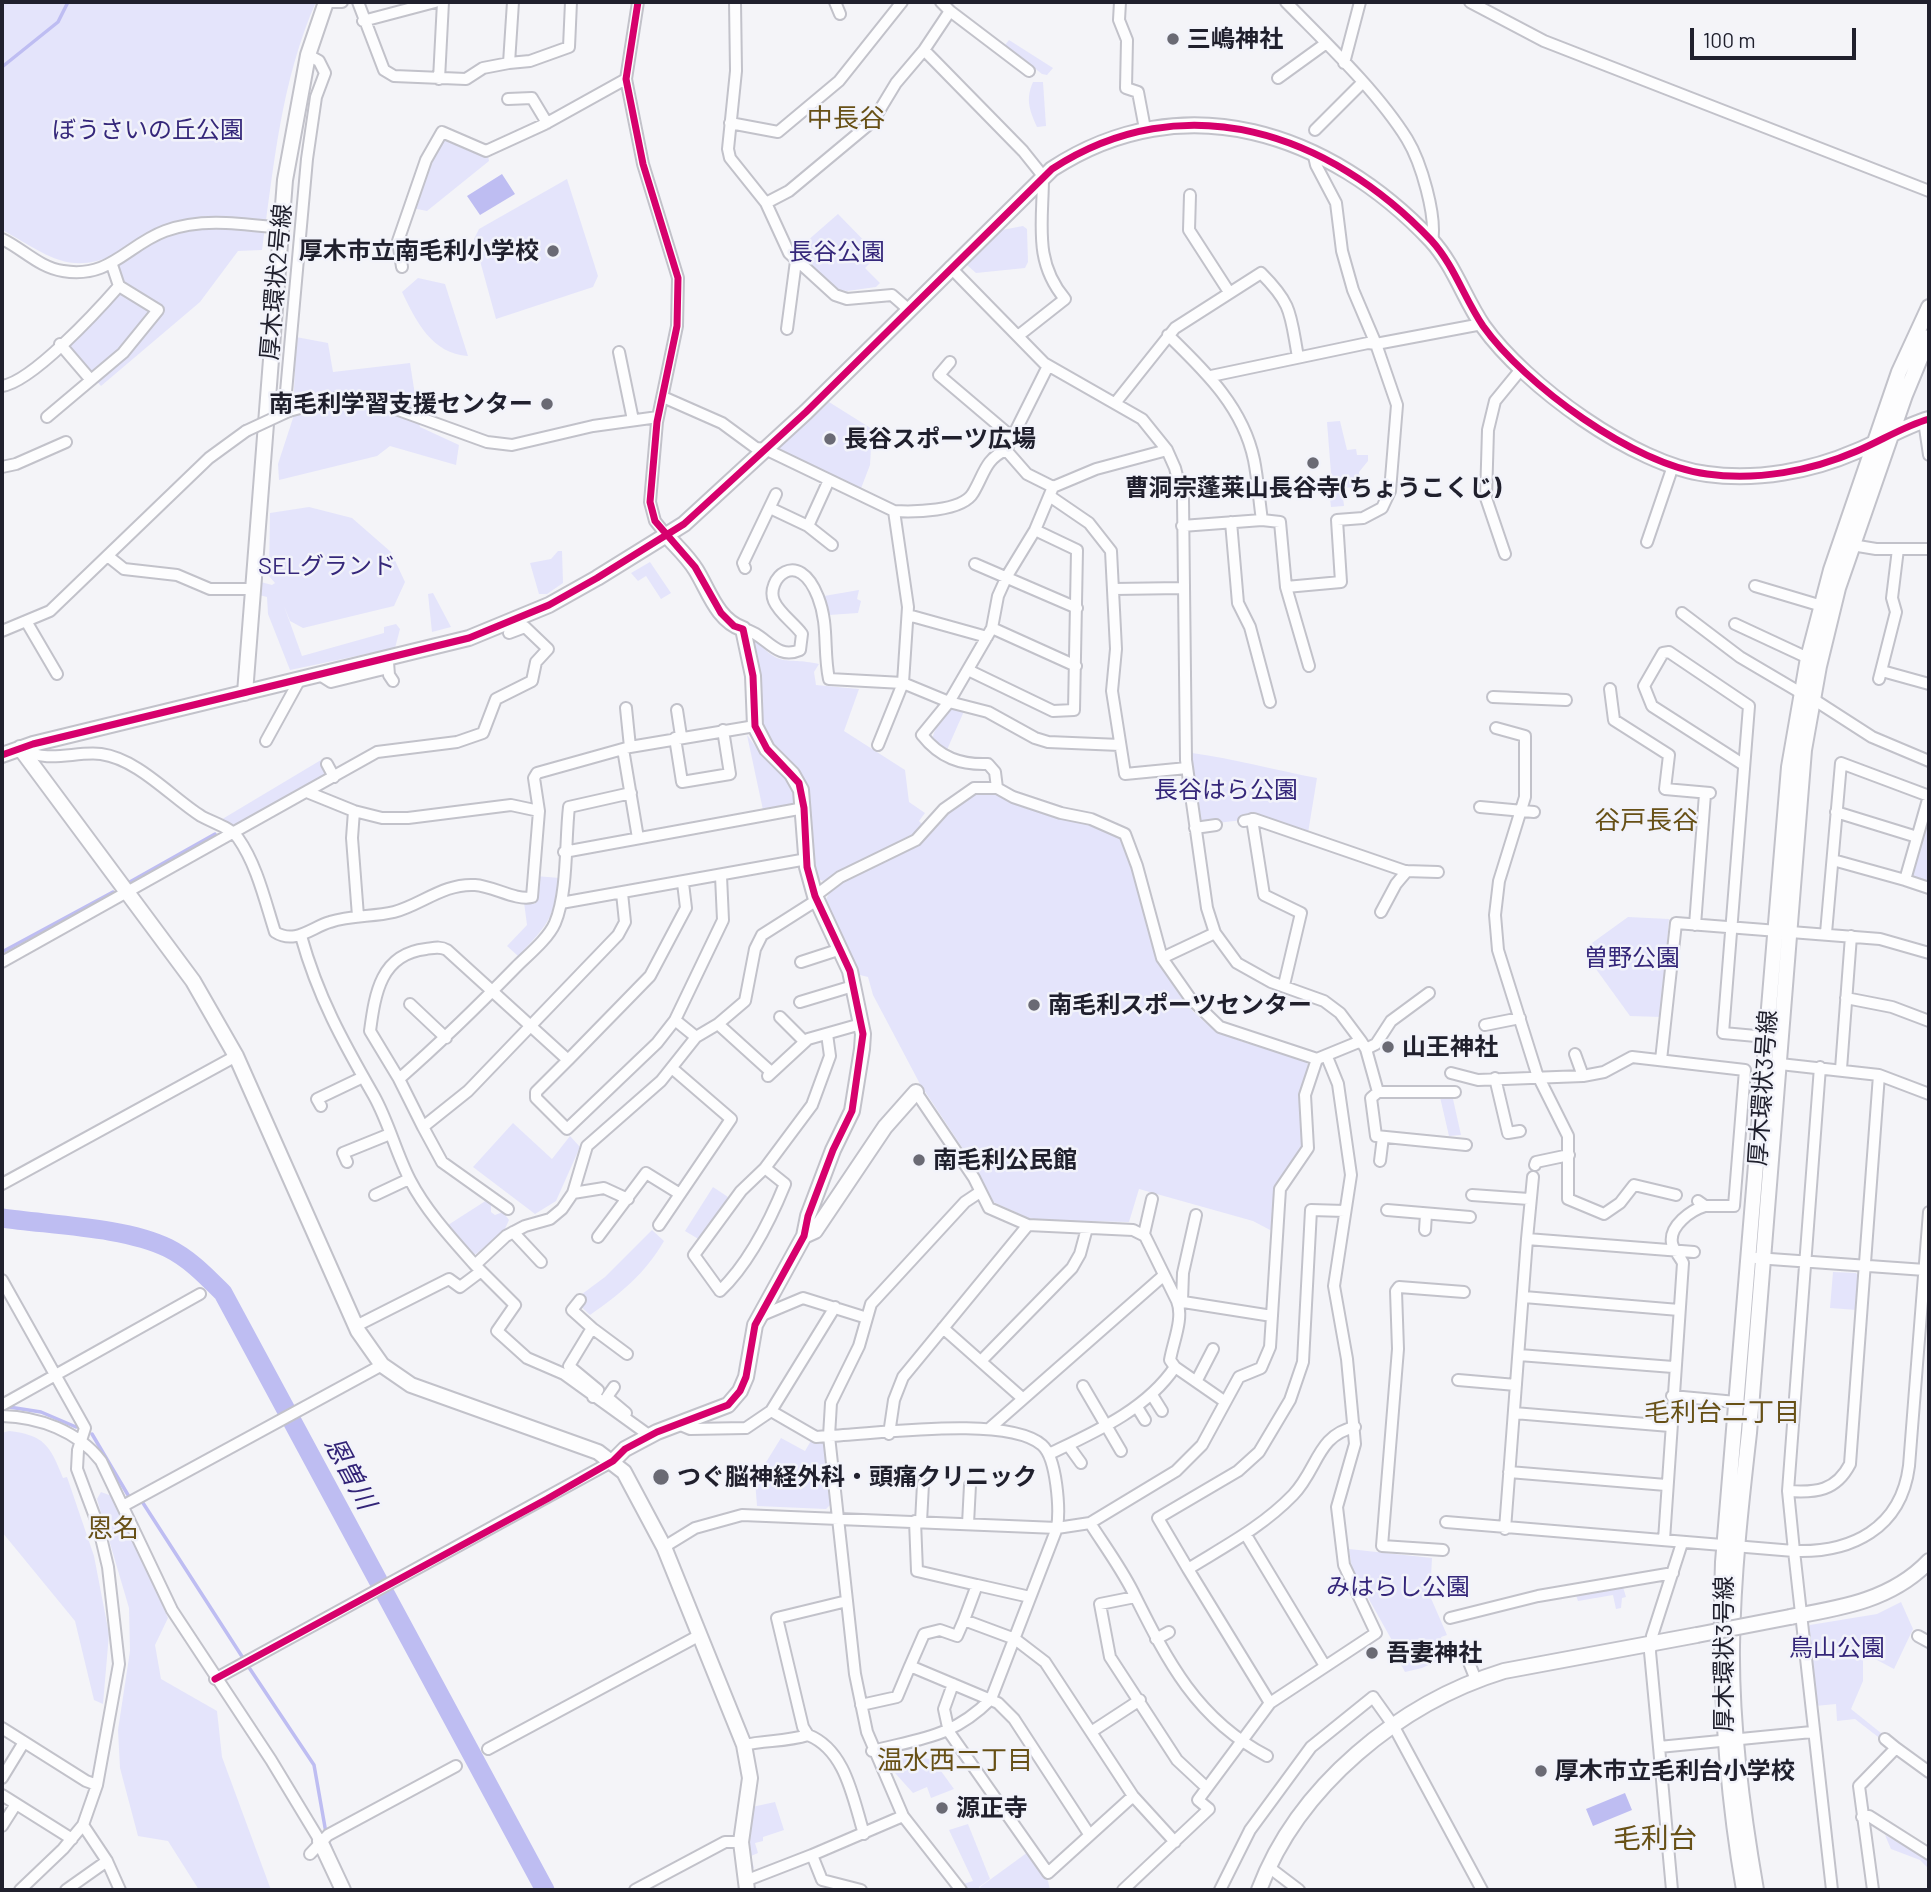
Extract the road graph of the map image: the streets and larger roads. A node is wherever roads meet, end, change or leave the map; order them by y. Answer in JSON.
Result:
{"nodes":[{"id":1,"x":326,"y":2,"type":"edge"},
{"id":2,"x":332,"y":2,"type":"edge"},
{"id":3,"x":342,"y":2,"type":"edge"},
{"id":4,"x":358,"y":2,"type":"edge"},
{"id":5,"x":435,"y":2,"type":"edge"},
{"id":6,"x":443,"y":2,"type":"edge"},
{"id":7,"x":513,"y":2,"type":"edge"},
{"id":8,"x":571,"y":2,"type":"edge"},
{"id":9,"x":638,"y":2,"type":"edge"},
{"id":10,"x":735,"y":2,"type":"edge"},
{"id":11,"x":902,"y":2,"type":"edge"},
{"id":12,"x":941,"y":2,"type":"edge"},
{"id":13,"x":1120,"y":2,"type":"edge"},
{"id":14,"x":1286,"y":2,"type":"edge"},
{"id":15,"x":1360,"y":2,"type":"edge"},
{"id":16,"x":1470,"y":2,"type":"edge"},
{"id":17,"x":950,"y":12,"type":"junction"},
{"id":18,"x":363,"y":21,"type":"junction"},
{"id":19,"x":1325,"y":44,"type":"junction"},
{"id":20,"x":924,"y":50,"type":"junction"},
{"id":21,"x":308,"y":55,"type":"junction"},
{"id":22,"x":509,"y":63,"type":"junction"},
{"id":23,"x":1344,"y":64,"type":"junction"},
{"id":24,"x":1029,"y":71,"type":"dead end"},
{"id":25,"x":1278,"y":78,"type":"dead end"},
{"id":26,"x":439,"y":79,"type":"junction"},
{"id":27,"x":626,"y":79,"type":"junction"},
{"id":28,"x":1362,"y":83,"type":"junction"},
{"id":29,"x":508,"y":99,"type":"dead end"},
{"id":30,"x":547,"y":123,"type":"junction"},
{"id":31,"x":730,"y":123,"type":"junction"},
{"id":32,"x":1145,"y":129,"type":"junction"},
{"id":33,"x":1315,"y":130,"type":"dead end"},
{"id":34,"x":1312,"y":152,"type":"junction"},
{"id":35,"x":1044,"y":176,"type":"junction"},
{"id":36,"x":1929,"y":191,"type":"edge"},
{"id":37,"x":1193,"y":202,"type":"dead end"},
{"id":38,"x":766,"y":203,"type":"junction"},
{"id":39,"x":281,"y":229,"type":"junction"},
{"id":40,"x":2,"y":239,"type":"edge"},
{"id":41,"x":1432,"y":242,"type":"junction"},
{"id":42,"x":796,"y":261,"type":"junction"},
{"id":43,"x":111,"y":265,"type":"junction"},
{"id":44,"x":402,"y":267,"type":"dead end"},
{"id":45,"x":950,"y":267,"type":"junction"},
{"id":46,"x":119,"y":286,"type":"junction"},
{"id":47,"x":1229,"y":292,"type":"junction"},
{"id":48,"x":1929,"y":307,"type":"edge"},
{"id":49,"x":908,"y":309,"type":"junction"},
{"id":50,"x":788,"y":321,"type":"dead end"},
{"id":51,"x":1482,"y":324,"type":"junction"},
{"id":52,"x":1168,"y":335,"type":"junction"},
{"id":53,"x":1018,"y":336,"type":"junction"},
{"id":54,"x":1929,"y":337,"type":"edge"},
{"id":55,"x":60,"y":344,"type":"junction"},
{"id":56,"x":1376,"y":344,"type":"junction"},
{"id":57,"x":619,"y":352,"type":"dead end"},
{"id":58,"x":1298,"y":357,"type":"junction"},
{"id":59,"x":950,"y":362,"type":"dead end"},
{"id":60,"x":1048,"y":366,"type":"junction"},
{"id":61,"x":1522,"y":368,"type":"junction"},
{"id":62,"x":1210,"y":376,"type":"junction"},
{"id":63,"x":90,"y":379,"type":"junction"},
{"id":64,"x":2,"y":386,"type":"edge"},
{"id":65,"x":663,"y":397,"type":"junction"},
{"id":66,"x":1116,"y":402,"type":"junction"},
{"id":67,"x":289,"y":411,"type":"junction"},
{"id":68,"x":47,"y":417,"type":"dead end"},
{"id":69,"x":658,"y":417,"type":"junction"},
{"id":70,"x":633,"y":420,"type":"junction"},
{"id":71,"x":1926,"y":420,"type":"edge"},
{"id":72,"x":1891,"y":435,"type":"junction"},
{"id":73,"x":1012,"y":437,"type":"junction"},
{"id":74,"x":66,"y":442,"type":"dead end"},
{"id":75,"x":1876,"y":442,"type":"junction"},
{"id":76,"x":765,"y":449,"type":"junction"},
{"id":77,"x":1006,"y":450,"type":"junction"},
{"id":78,"x":1167,"y":450,"type":"junction"},
{"id":79,"x":1929,"y":455,"type":"edge"},
{"id":80,"x":2,"y":467,"type":"edge"},
{"id":81,"x":1673,"y":467,"type":"junction"},
{"id":82,"x":829,"y":480,"type":"junction"},
{"id":83,"x":1052,"y":492,"type":"junction"},
{"id":84,"x":776,"y":494,"type":"dead end"},
{"id":85,"x":770,"y":508,"type":"junction"},
{"id":86,"x":894,"y":511,"type":"junction"},
{"id":87,"x":1262,"y":520,"type":"junction"},
{"id":88,"x":1231,"y":522,"type":"junction"},
{"id":89,"x":808,"y":526,"type":"junction"},
{"id":90,"x":1182,"y":526,"type":"junction"},
{"id":91,"x":1035,"y":530,"type":"junction"},
{"id":92,"x":667,"y":536,"type":"junction"},
{"id":93,"x":1647,"y":542,"type":"dead end"},
{"id":94,"x":832,"y":545,"type":"dead end"},
{"id":95,"x":1852,"y":545,"type":"junction"},
{"id":96,"x":1929,"y":548,"type":"edge"},
{"id":97,"x":1898,"y":549,"type":"junction"},
{"id":98,"x":1505,"y":554,"type":"dead end"},
{"id":99,"x":109,"y":557,"type":"junction"},
{"id":100,"x":975,"y":564,"type":"dead end"},
{"id":101,"x":745,"y":568,"type":"dead end"},
{"id":102,"x":1007,"y":576,"type":"junction"},
{"id":103,"x":1755,"y":586,"type":"dead end"},
{"id":104,"x":1286,"y":587,"type":"junction"},
{"id":105,"x":1182,"y":588,"type":"junction"},
{"id":106,"x":253,"y":589,"type":"junction"},
{"id":107,"x":1114,"y":589,"type":"junction"},
{"id":108,"x":1822,"y":606,"type":"junction"},
{"id":109,"x":1077,"y":608,"type":"junction"},
{"id":110,"x":1682,"y":613,"type":"dead end"},
{"id":111,"x":908,"y":615,"type":"junction"},
{"id":112,"x":26,"y":621,"type":"junction"},
{"id":113,"x":1735,"y":624,"type":"dead end"},
{"id":114,"x":743,"y":629,"type":"junction"},
{"id":115,"x":2,"y":631,"type":"edge"},
{"id":116,"x":990,"y":632,"type":"junction"},
{"id":117,"x":509,"y":633,"type":"dead end"},
{"id":118,"x":1808,"y":658,"type":"junction"},
{"id":119,"x":1310,"y":660,"type":"dead end"},
{"id":120,"x":388,"y":663,"type":"junction"},
{"id":121,"x":1076,"y":666,"type":"junction"},
{"id":122,"x":968,"y":670,"type":"junction"},
{"id":123,"x":57,"y":674,"type":"dead end"},
{"id":124,"x":300,"y":679,"type":"junction"},
{"id":125,"x":393,"y":681,"type":"dead end"},
{"id":126,"x":903,"y":683,"type":"junction"},
{"id":127,"x":1929,"y":684,"type":"edge"},
{"id":128,"x":1610,"y":689,"type":"dead end"},
{"id":129,"x":244,"y":693,"type":"junction"},
{"id":130,"x":1807,"y":696,"type":"junction"},
{"id":131,"x":1272,"y":697,"type":"dead end"},
{"id":132,"x":1493,"y":697,"type":"dead end"},
{"id":133,"x":1566,"y":700,"type":"dead end"},
{"id":134,"x":949,"y":702,"type":"junction"},
{"id":135,"x":626,"y":708,"type":"dead end"},
{"id":136,"x":677,"y":710,"type":"dead end"},
{"id":137,"x":755,"y":726,"type":"junction"},
{"id":138,"x":1496,"y":728,"type":"dead end"},
{"id":139,"x":723,"y":730,"type":"junction"},
{"id":140,"x":678,"y":737,"type":"junction"},
{"id":141,"x":266,"y":741,"type":"dead end"},
{"id":142,"x":878,"y":745,"type":"dead end"},
{"id":143,"x":1120,"y":745,"type":"junction"},
{"id":144,"x":20,"y":748,"type":"junction"},
{"id":145,"x":627,"y":748,"type":"junction"},
{"id":146,"x":2,"y":755,"type":"edge"},
{"id":147,"x":1929,"y":761,"type":"edge"},
{"id":148,"x":327,"y":764,"type":"dead end"},
{"id":149,"x":1744,"y":765,"type":"junction"},
{"id":150,"x":1187,"y":768,"type":"junction"},
{"id":151,"x":334,"y":777,"type":"junction"},
{"id":152,"x":997,"y":788,"type":"junction"},
{"id":153,"x":307,"y":792,"type":"junction"},
{"id":154,"x":631,"y":793,"type":"junction"},
{"id":155,"x":1480,"y":807,"type":"dead end"},
{"id":156,"x":804,"y":808,"type":"junction"},
{"id":157,"x":354,"y":811,"type":"junction"},
{"id":158,"x":539,"y":811,"type":"junction"},
{"id":159,"x":1528,"y":811,"type":"junction"},
{"id":160,"x":1836,"y":812,"type":"junction"},
{"id":161,"x":1216,"y":825,"type":"dead end"},
{"id":162,"x":1195,"y":828,"type":"junction"},
{"id":163,"x":235,"y":834,"type":"junction"},
{"id":164,"x":1917,"y":837,"type":"junction"},
{"id":165,"x":638,"y":838,"type":"junction"},
{"id":166,"x":564,"y":852,"type":"junction"},
{"id":167,"x":807,"y":859,"type":"junction"},
{"id":168,"x":1833,"y":860,"type":"junction"},
{"id":169,"x":1408,"y":872,"type":"junction"},
{"id":170,"x":1438,"y":872,"type":"dead end"},
{"id":171,"x":721,"y":876,"type":"junction"},
{"id":172,"x":1905,"y":880,"type":"junction"},
{"id":173,"x":683,"y":883,"type":"junction"},
{"id":174,"x":1929,"y":888,"type":"edge"},
{"id":175,"x":126,"y":893,"type":"junction"},
{"id":176,"x":622,"y":893,"type":"junction"},
{"id":177,"x":816,"y":898,"type":"junction"},
{"id":178,"x":561,"y":904,"type":"junction"},
{"id":179,"x":1381,"y":912,"type":"dead end"},
{"id":180,"x":358,"y":916,"type":"junction"},
{"id":181,"x":1695,"y":925,"type":"junction"},
{"id":182,"x":1729,"y":927,"type":"junction"},
{"id":183,"x":1781,"y":931,"type":"junction"},
{"id":184,"x":1215,"y":933,"type":"junction"},
{"id":185,"x":1826,"y":933,"type":"junction"},
{"id":186,"x":301,"y":936,"type":"junction"},
{"id":187,"x":1851,"y":936,"type":"junction"},
{"id":188,"x":841,"y":949,"type":"junction"},
{"id":189,"x":1929,"y":953,"type":"edge"},
{"id":190,"x":1162,"y":958,"type":"junction"},
{"id":191,"x":2,"y":962,"type":"edge"},
{"id":192,"x":801,"y":962,"type":"dead end"},
{"id":193,"x":1284,"y":985,"type":"junction"},
{"id":194,"x":853,"y":986,"type":"junction"},
{"id":195,"x":492,"y":992,"type":"junction"},
{"id":196,"x":1429,"y":993,"type":"dead end"},
{"id":197,"x":1846,"y":998,"type":"junction"},
{"id":198,"x":800,"y":1002,"type":"dead end"},
{"id":199,"x":416,"y":1006,"type":"dead end"},
{"id":200,"x":780,"y":1017,"type":"dead end"},
{"id":201,"x":1520,"y":1018,"type":"junction"},
{"id":202,"x":675,"y":1020,"type":"junction"},
{"id":203,"x":1929,"y":1021,"type":"edge"},
{"id":204,"x":718,"y":1024,"type":"junction"},
{"id":205,"x":860,"y":1024,"type":"junction"},
{"id":206,"x":1485,"y":1025,"type":"dead end"},
{"id":207,"x":531,"y":1028,"type":"junction"},
{"id":208,"x":827,"y":1034,"type":"junction"},
{"id":209,"x":696,"y":1037,"type":"junction"},
{"id":210,"x":1767,"y":1037,"type":"junction"},
{"id":211,"x":446,"y":1038,"type":"junction"},
{"id":212,"x":805,"y":1042,"type":"junction"},
{"id":213,"x":1364,"y":1045,"type":"junction"},
{"id":214,"x":1575,"y":1054,"type":"dead end"},
{"id":215,"x":236,"y":1056,"type":"junction"},
{"id":216,"x":1322,"y":1058,"type":"junction"},
{"id":217,"x":568,"y":1060,"type":"junction"},
{"id":218,"x":1661,"y":1060,"type":"junction"},
{"id":219,"x":1771,"y":1063,"type":"junction"},
{"id":220,"x":1820,"y":1067,"type":"junction"},
{"id":221,"x":673,"y":1069,"type":"junction"},
{"id":222,"x":1841,"y":1069,"type":"junction"},
{"id":223,"x":1451,"y":1073,"type":"dead end"},
{"id":224,"x":1880,"y":1075,"type":"junction"},
{"id":225,"x":1541,"y":1076,"type":"junction"},
{"id":226,"x":1583,"y":1076,"type":"junction"},
{"id":227,"x":361,"y":1078,"type":"junction"},
{"id":228,"x":1495,"y":1078,"type":"junction"},
{"id":229,"x":399,"y":1079,"type":"junction"},
{"id":230,"x":916,"y":1091,"type":"joint"},
{"id":231,"x":1455,"y":1092,"type":"dead end"},
{"id":232,"x":1378,"y":1093,"type":"junction"},
{"id":233,"x":1929,"y":1094,"type":"edge"},
{"id":234,"x":317,"y":1098,"type":"dead end"},
{"id":235,"x":423,"y":1127,"type":"junction"},
{"id":236,"x":1520,"y":1131,"type":"dead end"},
{"id":237,"x":390,"y":1134,"type":"junction"},
{"id":238,"x":1383,"y":1137,"type":"junction"},
{"id":239,"x":1466,"y":1145,"type":"dead end"},
{"id":240,"x":343,"y":1154,"type":"dead end"},
{"id":241,"x":1569,"y":1155,"type":"junction"},
{"id":242,"x":1380,"y":1161,"type":"dead end"},
{"id":243,"x":1535,"y":1165,"type":"dead end"},
{"id":244,"x":765,"y":1168,"type":"junction"},
{"id":245,"x":1533,"y":1177,"type":"dead end"},
{"id":246,"x":410,"y":1179,"type":"junction"},
{"id":247,"x":2,"y":1184,"type":"edge"},
{"id":248,"x":573,"y":1192,"type":"junction"},
{"id":249,"x":980,"y":1192,"type":"junction"},
{"id":250,"x":680,"y":1194,"type":"junction"},
{"id":251,"x":375,"y":1195,"type":"dead end"},
{"id":252,"x":1472,"y":1195,"type":"dead end"},
{"id":253,"x":1675,"y":1195,"type":"dead end"},
{"id":254,"x":628,"y":1199,"type":"junction"},
{"id":255,"x":1153,"y":1199,"type":"dead end"},
{"id":256,"x":1529,"y":1199,"type":"junction"},
{"id":257,"x":508,"y":1209,"type":"dead end"},
{"id":258,"x":1387,"y":1210,"type":"dead end"},
{"id":259,"x":1345,"y":1211,"type":"junction"},
{"id":260,"x":1929,"y":1212,"type":"edge"},
{"id":261,"x":1426,"y":1214,"type":"junction"},
{"id":262,"x":1196,"y":1215,"type":"dead end"},
{"id":263,"x":1470,"y":1217,"type":"dead end"},
{"id":264,"x":1028,"y":1224,"type":"junction"},
{"id":265,"x":659,"y":1225,"type":"dead end"},
{"id":266,"x":1087,"y":1227,"type":"junction"},
{"id":267,"x":1424,"y":1230,"type":"dead end"},
{"id":268,"x":513,"y":1232,"type":"junction"},
{"id":269,"x":1144,"y":1234,"type":"junction"},
{"id":270,"x":804,"y":1236,"type":"junction"},
{"id":271,"x":598,"y":1237,"type":"dead end"},
{"id":272,"x":1527,"y":1239,"type":"junction"},
{"id":273,"x":1677,"y":1252,"type":"junction"},
{"id":274,"x":1694,"y":1252,"type":"dead end"},
{"id":275,"x":1756,"y":1258,"type":"junction"},
{"id":276,"x":541,"y":1262,"type":"dead end"},
{"id":277,"x":1806,"y":1263,"type":"junction"},
{"id":278,"x":1866,"y":1268,"type":"junction"},
{"id":279,"x":478,"y":1269,"type":"junction"},
{"id":280,"x":1925,"y":1270,"type":"junction"},
{"id":281,"x":1163,"y":1276,"type":"junction"},
{"id":282,"x":2,"y":1280,"type":"edge"},
{"id":283,"x":1464,"y":1292,"type":"dead end"},
{"id":284,"x":200,"y":1294,"type":"dead end"},
{"id":285,"x":1524,"y":1297,"type":"junction"},
{"id":286,"x":580,"y":1300,"type":"dead end"},
{"id":287,"x":1180,"y":1301,"type":"junction"},
{"id":288,"x":835,"y":1307,"type":"junction"},
{"id":289,"x":1679,"y":1310,"type":"junction"},
{"id":290,"x":760,"y":1316,"type":"junction"},
{"id":291,"x":1272,"y":1316,"type":"junction"},
{"id":292,"x":867,"y":1318,"type":"junction"},
{"id":293,"x":356,"y":1326,"type":"junction"},
{"id":294,"x":592,"y":1328,"type":"junction"},
{"id":295,"x":943,"y":1328,"type":"junction"},
{"id":296,"x":1213,"y":1349,"type":"dead end"},
{"id":297,"x":627,"y":1353,"type":"dead end"},
{"id":298,"x":1519,"y":1355,"type":"junction"},
{"id":299,"x":981,"y":1361,"type":"junction"},
{"id":300,"x":382,"y":1365,"type":"junction"},
{"id":301,"x":1175,"y":1367,"type":"junction"},
{"id":302,"x":1673,"y":1367,"type":"junction"},
{"id":303,"x":56,"y":1375,"type":"junction"},
{"id":304,"x":1198,"y":1380,"type":"junction"},
{"id":305,"x":1458,"y":1380,"type":"dead end"},
{"id":306,"x":1516,"y":1385,"type":"junction"},
{"id":307,"x":614,"y":1387,"type":"dead end"},
{"id":308,"x":1088,"y":1389,"type":"dead end"},
{"id":309,"x":1152,"y":1395,"type":"junction"},
{"id":310,"x":1672,"y":1396,"type":"junction"},
{"id":311,"x":593,"y":1397,"type":"junction"},
{"id":312,"x":1021,"y":1397,"type":"junction"},
{"id":313,"x":1224,"y":1401,"type":"junction"},
{"id":314,"x":1736,"y":1402,"type":"junction"},
{"id":315,"x":2,"y":1405,"type":"edge"},
{"id":316,"x":1137,"y":1407,"type":"junction"},
{"id":317,"x":771,"y":1411,"type":"junction"},
{"id":318,"x":1162,"y":1411,"type":"dead end"},
{"id":319,"x":1514,"y":1413,"type":"junction"},
{"id":320,"x":2,"y":1416,"type":"edge"},
{"id":321,"x":1144,"y":1420,"type":"dead end"},
{"id":322,"x":678,"y":1423,"type":"junction"},
{"id":323,"x":631,"y":1424,"type":"junction"},
{"id":324,"x":1106,"y":1424,"type":"junction"},
{"id":325,"x":1670,"y":1426,"type":"junction"},
{"id":326,"x":1355,"y":1427,"type":"junction"},
{"id":327,"x":990,"y":1428,"type":"junction"},
{"id":328,"x":888,"y":1434,"type":"junction"},
{"id":329,"x":650,"y":1436,"type":"junction"},
{"id":330,"x":829,"y":1436,"type":"junction"},
{"id":331,"x":80,"y":1441,"type":"junction"},
{"id":332,"x":1068,"y":1445,"type":"junction"},
{"id":333,"x":1121,"y":1451,"type":"dead end"},
{"id":334,"x":1049,"y":1454,"type":"junction"},
{"id":335,"x":613,"y":1461,"type":"junction"},
{"id":336,"x":1081,"y":1463,"type":"dead end"},
{"id":337,"x":1509,"y":1472,"type":"junction"},
{"id":338,"x":923,"y":1485,"type":"dead end"},
{"id":339,"x":970,"y":1485,"type":"dead end"},
{"id":340,"x":1666,"y":1485,"type":"junction"},
{"id":341,"x":1788,"y":1491,"type":"junction"},
{"id":342,"x":123,"y":1506,"type":"junction"},
{"id":343,"x":837,"y":1517,"type":"junction"},
{"id":344,"x":918,"y":1521,"type":"junction"},
{"id":345,"x":1446,"y":1522,"type":"dead end"},
{"id":346,"x":1090,"y":1523,"type":"junction"},
{"id":347,"x":968,"y":1524,"type":"junction"},
{"id":348,"x":1057,"y":1528,"type":"junction"},
{"id":349,"x":1505,"y":1529,"type":"junction"},
{"id":350,"x":1246,"y":1535,"type":"junction"},
{"id":351,"x":1664,"y":1540,"type":"junction"},
{"id":352,"x":1682,"y":1543,"type":"junction"},
{"id":353,"x":1731,"y":1545,"type":"junction"},
{"id":354,"x":664,"y":1547,"type":"junction"},
{"id":355,"x":1443,"y":1550,"type":"dead end"},
{"id":356,"x":1794,"y":1550,"type":"junction"},
{"id":357,"x":1928,"y":1565,"type":"edge"},
{"id":358,"x":1188,"y":1569,"type":"junction"},
{"id":359,"x":1673,"y":1573,"type":"junction"},
{"id":360,"x":977,"y":1585,"type":"junction"},
{"id":361,"x":1030,"y":1597,"type":"junction"},
{"id":362,"x":1135,"y":1597,"type":"junction"},
{"id":363,"x":847,"y":1601,"type":"junction"},
{"id":364,"x":1795,"y":1616,"type":"junction"},
{"id":365,"x":1450,"y":1618,"type":"dead end"},
{"id":366,"x":964,"y":1620,"type":"junction"},
{"id":367,"x":1169,"y":1632,"type":"dead end"},
{"id":368,"x":851,"y":1633,"type":"junction"},
{"id":369,"x":863,"y":1633,"type":"dead end"},
{"id":370,"x":911,"y":1634,"type":"dead end"},
{"id":371,"x":924,"y":1634,"type":"junction"},
{"id":372,"x":700,"y":1635,"type":"junction"},
{"id":373,"x":1917,"y":1636,"type":"dead end"},
{"id":374,"x":1015,"y":1639,"type":"junction"},
{"id":375,"x":1156,"y":1640,"type":"junction"},
{"id":376,"x":1929,"y":1642,"type":"edge"},
{"id":377,"x":1651,"y":1644,"type":"junction"},
{"id":378,"x":1466,"y":1655,"type":"dead end"},
{"id":379,"x":911,"y":1666,"type":"junction"},
{"id":380,"x":1325,"y":1666,"type":"junction"},
{"id":381,"x":215,"y":1679,"type":"junction"},
{"id":382,"x":1476,"y":1680,"type":"junction"},
{"id":383,"x":953,"y":1684,"type":"junction"},
{"id":384,"x":991,"y":1699,"type":"junction"},
{"id":385,"x":1140,"y":1700,"type":"junction"},
{"id":386,"x":1270,"y":1703,"type":"junction"},
{"id":387,"x":861,"y":1705,"type":"junction"},
{"id":388,"x":1393,"y":1725,"type":"junction"},
{"id":389,"x":2,"y":1728,"type":"edge"},
{"id":390,"x":949,"y":1732,"type":"junction"},
{"id":391,"x":1091,"y":1732,"type":"junction"},
{"id":392,"x":1812,"y":1732,"type":"junction"},
{"id":393,"x":808,"y":1735,"type":"junction"},
{"id":394,"x":1730,"y":1739,"type":"junction"},
{"id":395,"x":1885,"y":1739,"type":"dead end"},
{"id":396,"x":24,"y":1742,"type":"junction"},
{"id":397,"x":1241,"y":1742,"type":"junction"},
{"id":398,"x":744,"y":1745,"type":"junction"},
{"id":399,"x":1659,"y":1747,"type":"junction"},
{"id":400,"x":1896,"y":1748,"type":"junction"},
{"id":401,"x":488,"y":1749,"type":"dead end"},
{"id":402,"x":872,"y":1751,"type":"junction"},
{"id":403,"x":1267,"y":1756,"type":"dead end"},
{"id":404,"x":456,"y":1766,"type":"dead end"},
{"id":405,"x":1929,"y":1772,"type":"edge"},
{"id":406,"x":2,"y":1778,"type":"edge"},
{"id":407,"x":97,"y":1785,"type":"junction"},
{"id":408,"x":1207,"y":1788,"type":"junction"},
{"id":409,"x":2,"y":1795,"type":"edge"},
{"id":410,"x":1133,"y":1796,"type":"junction"},
{"id":411,"x":16,"y":1804,"type":"junction"},
{"id":412,"x":903,"y":1816,"type":"junction"},
{"id":413,"x":1862,"y":1817,"type":"junction"},
{"id":414,"x":83,"y":1825,"type":"junction"},
{"id":415,"x":2,"y":1826,"type":"edge"},
{"id":416,"x":864,"y":1834,"type":"junction"},
{"id":417,"x":1089,"y":1834,"type":"junction"},
{"id":418,"x":72,"y":1839,"type":"junction"},
{"id":419,"x":320,"y":1841,"type":"junction"},
{"id":420,"x":741,"y":1842,"type":"junction"},
{"id":421,"x":1175,"y":1842,"type":"junction"},
{"id":422,"x":310,"y":1854,"type":"dead end"},
{"id":423,"x":1929,"y":1854,"type":"edge"},
{"id":424,"x":813,"y":1855,"type":"junction"},
{"id":425,"x":107,"y":1861,"type":"junction"},
{"id":426,"x":1270,"y":1868,"type":"junction"},
{"id":427,"x":1214,"y":1870,"type":"dead end"},
{"id":428,"x":1227,"y":1876,"type":"junction"},
{"id":429,"x":746,"y":1885,"type":"edge"},
{"id":430,"x":26,"y":1888,"type":"edge"},
{"id":431,"x":66,"y":1890,"type":"edge"},
{"id":432,"x":120,"y":1890,"type":"edge"},
{"id":433,"x":343,"y":1890,"type":"edge"},
{"id":434,"x":635,"y":1890,"type":"edge"},
{"id":435,"x":861,"y":1890,"type":"edge"},
{"id":436,"x":961,"y":1890,"type":"edge"},
{"id":437,"x":1124,"y":1890,"type":"edge"},
{"id":438,"x":1220,"y":1890,"type":"edge"},
{"id":439,"x":1259,"y":1890,"type":"edge"},
{"id":440,"x":1299,"y":1890,"type":"edge"},
{"id":441,"x":1482,"y":1890,"type":"edge"},
{"id":442,"x":1672,"y":1890,"type":"edge"},
{"id":443,"x":1744,"y":1890,"type":"edge"},
{"id":444,"x":1756,"y":1890,"type":"edge"},
{"id":445,"x":1832,"y":1890,"type":"edge"},
{"id":446,"x":1873,"y":1890,"type":"edge"}],
"edges":[{"from":1,"to":21,"type":"street","name":"厚木環状2号線"},
{"from":2,"to":3,"type":"street"},
{"from":4,"to":18,"type":"street"},
{"from":5,"to":18,"type":"street"},
{"from":6,"to":26,"type":"street"},
{"from":7,"to":22,"type":"street"},
{"from":8,"to":22,"type":"street"},
{"from":9,"to":27,"type":"street"},
{"from":10,"to":31,"type":"street"},
{"from":11,"to":31,"type":"street"},
{"from":12,"to":17,"type":"street"},
{"from":13,"to":32,"type":"street"},
{"from":14,"to":19,"type":"street"},
{"from":15,"to":23,"type":"street"},
{"from":16,"to":36,"type":"street"},
{"from":17,"to":20,"type":"street"},
{"from":17,"to":24,"type":"street"},
{"from":18,"to":26,"type":"street"},
{"from":19,"to":23,"type":"street"},
{"from":19,"to":25,"type":"street"},
{"from":20,"to":35,"type":"street"},
{"from":20,"to":38,"type":"street"},
{"from":21,"to":39,"type":"street","name":"厚木環状2号線"},
{"from":21,"to":67,"type":"street"},
{"from":22,"to":26,"type":"street"},
{"from":23,"to":28,"type":"street"},
{"from":27,"to":30,"type":"street"},
{"from":27,"to":65,"type":"street"},
{"from":28,"to":33,"type":"street"},
{"from":28,"to":41,"type":"street"},
{"from":29,"to":30,"type":"street"},
{"from":30,"to":44,"type":"street"},
{"from":31,"to":38,"type":"street"},
{"from":32,"to":34,"type":"street"},
{"from":32,"to":35,"type":"street"},
{"from":34,"to":41,"type":"street"},
{"from":34,"to":56,"type":"street"},
{"from":35,"to":45,"type":"street"},
{"from":35,"to":53,"type":"street"},
{"from":37,"to":47,"type":"street"},
{"from":38,"to":42,"type":"street"},
{"from":39,"to":43,"type":"street"},
{"from":39,"to":106,"type":"street","name":"厚木環状2号線"},
{"from":40,"to":43,"type":"street"},
{"from":41,"to":51,"type":"street"},
{"from":42,"to":49,"type":"street"},
{"from":42,"to":50,"type":"street"},
{"from":43,"to":46,"type":"street"},
{"from":45,"to":49,"type":"street"},
{"from":45,"to":53,"type":"street"},
{"from":46,"to":55,"type":"street"},
{"from":46,"to":63,"type":"street"},
{"from":47,"to":52,"type":"street"},
{"from":47,"to":58,"type":"street"},
{"from":48,"to":75,"type":"street","name":"厚木環状3号線"},
{"from":49,"to":76,"type":"street"},
{"from":51,"to":56,"type":"street"},
{"from":51,"to":61,"type":"street"},
{"from":52,"to":62,"type":"street"},
{"from":52,"to":66,"type":"street"},
{"from":53,"to":60,"type":"street"},
{"from":54,"to":72,"type":"street","name":"厚木環状3号線"},
{"from":55,"to":63,"type":"street"},
{"from":55,"to":64,"type":"street"},
{"from":56,"to":58,"type":"street"},
{"from":56,"to":104,"type":"street"},
{"from":57,"to":70,"type":"street"},
{"from":58,"to":62,"type":"street"},
{"from":59,"to":73,"type":"street"},
{"from":60,"to":66,"type":"street"},
{"from":60,"to":73,"type":"street"},
{"from":61,"to":81,"type":"street"},
{"from":61,"to":98,"type":"street"},
{"from":62,"to":87,"type":"street"},
{"from":63,"to":68,"type":"street"},
{"from":65,"to":69,"type":"street"},
{"from":65,"to":76,"type":"street"},
{"from":66,"to":78,"type":"street"},
{"from":67,"to":70,"type":"street"},
{"from":67,"to":99,"type":"street","bridge":true},
{"from":69,"to":70,"type":"street"},
{"from":69,"to":92,"type":"street"},
{"from":71,"to":72,"type":"street"},
{"from":71,"to":79,"type":"street"},
{"from":72,"to":75,"type":"street"},
{"from":72,"to":95,"type":"street","name":"厚木環状3号線"},
{"from":73,"to":77,"type":"street"},
{"from":74,"to":80,"type":"street"},
{"from":75,"to":81,"type":"street"},
{"from":75,"to":108,"type":"street","name":"厚木環状3号線"},
{"from":76,"to":82,"type":"street"},
{"from":76,"to":92,"type":"street"},
{"from":77,"to":83,"type":"street"},
{"from":77,"to":86,"type":"street"},
{"from":78,"to":83,"type":"street"},
{"from":78,"to":90,"type":"street"},
{"from":81,"to":93,"type":"street"},
{"from":82,"to":86,"type":"street"},
{"from":82,"to":89,"type":"street"},
{"from":83,"to":91,"type":"street"},
{"from":83,"to":107,"type":"street"},
{"from":84,"to":85,"type":"street"},
{"from":85,"to":89,"type":"street"},
{"from":85,"to":101,"type":"street"},
{"from":86,"to":111,"type":"street"},
{"from":87,"to":88,"type":"street"},
{"from":87,"to":104,"type":"street"},
{"from":88,"to":90,"type":"street"},
{"from":88,"to":131,"type":"street"},
{"from":89,"to":94,"type":"street"},
{"from":90,"to":105,"type":"street"},
{"from":91,"to":102,"type":"street"},
{"from":91,"to":109,"type":"street"},
{"from":92,"to":114,"type":"street"},
{"from":92,"to":120,"type":"street"},
{"from":95,"to":97,"type":"street"},
{"from":95,"to":130,"type":"street","name":"厚木環状3号線"},
{"from":96,"to":97,"type":"street"},
{"from":97,"to":127,"type":"street"},
{"from":99,"to":106,"type":"street"},
{"from":99,"to":112,"type":"street"},
{"from":100,"to":102,"type":"street"},
{"from":102,"to":109,"type":"street"},
{"from":102,"to":116,"type":"street"},
{"from":103,"to":108,"type":"street"},
{"from":104,"to":119,"type":"street"},
{"from":105,"to":107,"type":"street"},
{"from":105,"to":150,"type":"street"},
{"from":106,"to":129,"type":"street","name":"厚木環状2号線"},
{"from":107,"to":143,"type":"street"},
{"from":108,"to":118,"type":"street","name":"厚木環状3号線"},
{"from":109,"to":121,"type":"street"},
{"from":110,"to":130,"type":"street"},
{"from":111,"to":116,"type":"street"},
{"from":111,"to":126,"type":"street"},
{"from":112,"to":115,"type":"street"},
{"from":112,"to":123,"type":"street"},
{"from":113,"to":118,"type":"street"},
{"from":114,"to":126,"type":"street"},
{"from":114,"to":137,"type":"street"},
{"from":116,"to":121,"type":"street"},
{"from":116,"to":122,"type":"street"},
{"from":117,"to":151,"type":"street"},
{"from":118,"to":130,"type":"street","name":"厚木環状3号線"},
{"from":120,"to":124,"type":"street"},
{"from":120,"to":125,"type":"street"},
{"from":121,"to":122,"type":"street"},
{"from":122,"to":134,"type":"street"},
{"from":124,"to":129,"type":"street"},
{"from":124,"to":141,"type":"street"},
{"from":126,"to":134,"type":"street"},
{"from":126,"to":142,"type":"street"},
{"from":128,"to":181,"type":"street"},
{"from":129,"to":144,"type":"street"},
{"from":130,"to":147,"type":"street"},
{"from":130,"to":183,"type":"street","name":"厚木環状3号線"},
{"from":132,"to":133,"type":"street"},
{"from":134,"to":143,"type":"street"},
{"from":134,"to":152,"type":"street"},
{"from":135,"to":145,"type":"street"},
{"from":136,"to":140,"type":"street"},
{"from":137,"to":139,"type":"street"},
{"from":137,"to":156,"type":"street"},
{"from":138,"to":159,"type":"street"},
{"from":139,"to":140,"type":"street"},
{"from":139,"to":140,"type":"street"},
{"from":140,"to":145,"type":"street"},
{"from":143,"to":150,"type":"street"},
{"from":144,"to":146,"type":"street"},
{"from":144,"to":163,"type":"street"},
{"from":144,"to":175,"type":"street"},
{"from":145,"to":154,"type":"street"},
{"from":145,"to":158,"type":"street"},
{"from":148,"to":151,"type":"street"},
{"from":149,"to":149,"type":"street"},
{"from":149,"to":182,"type":"street"},
{"from":150,"to":162,"type":"street"},
{"from":151,"to":153,"type":"street"},
{"from":152,"to":177,"type":"street"},
{"from":152,"to":190,"type":"street"},
{"from":153,"to":157,"type":"street"},
{"from":153,"to":163,"type":"street"},
{"from":154,"to":165,"type":"street"},
{"from":154,"to":166,"type":"street"},
{"from":155,"to":159,"type":"street"},
{"from":156,"to":165,"type":"street"},
{"from":156,"to":167,"type":"street"},
{"from":157,"to":158,"type":"street"},
{"from":157,"to":180,"type":"street"},
{"from":158,"to":180,"type":"street"},
{"from":159,"to":201,"type":"street"},
{"from":160,"to":164,"type":"street"},
{"from":160,"to":164,"type":"street"},
{"from":160,"to":168,"type":"street"},
{"from":161,"to":162,"type":"street"},
{"from":162,"to":184,"type":"street"},
{"from":163,"to":175,"type":"street"},
{"from":163,"to":186,"type":"street"},
{"from":164,"to":172,"type":"street"},
{"from":165,"to":166,"type":"street"},
{"from":166,"to":178,"type":"street"},
{"from":167,"to":171,"type":"street"},
{"from":167,"to":177,"type":"street"},
{"from":168,"to":172,"type":"street"},
{"from":168,"to":185,"type":"street"},
{"from":169,"to":170,"type":"street"},
{"from":169,"to":179,"type":"street"},
{"from":169,"to":193,"type":"street"},
{"from":171,"to":173,"type":"street"},
{"from":171,"to":202,"type":"street"},
{"from":172,"to":174,"type":"street"},
{"from":173,"to":176,"type":"street"},
{"from":173,"to":217,"type":"street"},
{"from":175,"to":191,"type":"street"},
{"from":175,"to":215,"type":"street"},
{"from":176,"to":178,"type":"street"},
{"from":176,"to":207,"type":"street"},
{"from":177,"to":188,"type":"street"},
{"from":177,"to":204,"type":"street"},
{"from":178,"to":195,"type":"street"},
{"from":180,"to":186,"type":"street"},
{"from":181,"to":182,"type":"street"},
{"from":181,"to":218,"type":"street"},
{"from":182,"to":183,"type":"street"},
{"from":182,"to":210,"type":"street"},
{"from":183,"to":185,"type":"street"},
{"from":183,"to":210,"type":"street","name":"厚木環状3号線"},
{"from":183,"to":219,"type":"street","name":"厚木環状3号線"},
{"from":184,"to":190,"type":"street"},
{"from":184,"to":193,"type":"street"},
{"from":185,"to":187,"type":"street"},
{"from":186,"to":227,"type":"street"},
{"from":187,"to":189,"type":"street"},
{"from":187,"to":197,"type":"street"},
{"from":188,"to":192,"type":"street"},
{"from":188,"to":194,"type":"street"},
{"from":190,"to":216,"type":"street"},
{"from":193,"to":213,"type":"street"},
{"from":194,"to":198,"type":"street"},
{"from":194,"to":205,"type":"street"},
{"from":195,"to":207,"type":"street"},
{"from":195,"to":211,"type":"street"},
{"from":195,"to":229,"type":"street"},
{"from":196,"to":213,"type":"street"},
{"from":197,"to":203,"type":"street"},
{"from":197,"to":222,"type":"street"},
{"from":199,"to":211,"type":"street"},
{"from":200,"to":212,"type":"street"},
{"from":201,"to":206,"type":"street"},
{"from":201,"to":225,"type":"street"},
{"from":202,"to":209,"type":"street"},
{"from":202,"to":217,"type":"street"},
{"from":204,"to":209,"type":"street"},
{"from":204,"to":212,"type":"street"},
{"from":205,"to":208,"type":"street"},
{"from":205,"to":270,"type":"street"},
{"from":207,"to":217,"type":"street"},
{"from":207,"to":235,"type":"street"},
{"from":208,"to":212,"type":"street"},
{"from":208,"to":244,"type":"street"},
{"from":209,"to":221,"type":"street"},
{"from":210,"to":219,"type":"street","name":"厚木環状3号線"},
{"from":211,"to":229,"type":"street"},
{"from":213,"to":216,"type":"street"},
{"from":213,"to":232,"type":"street"},
{"from":214,"to":226,"type":"street"},
{"from":215,"to":247,"type":"street"},
{"from":215,"to":293,"type":"street"},
{"from":216,"to":259,"type":"street"},
{"from":216,"to":291,"type":"street"},
{"from":218,"to":226,"type":"street"},
{"from":218,"to":273,"type":"street"},
{"from":219,"to":220,"type":"street"},
{"from":219,"to":275,"type":"street","name":"厚木環状3号線"},
{"from":220,"to":222,"type":"street"},
{"from":220,"to":277,"type":"street"},
{"from":221,"to":248,"type":"street"},
{"from":221,"to":250,"type":"street"},
{"from":222,"to":224,"type":"street"},
{"from":223,"to":228,"type":"street"},
{"from":224,"to":233,"type":"street"},
{"from":224,"to":278,"type":"street"},
{"from":225,"to":226,"type":"street"},
{"from":225,"to":228,"type":"street"},
{"from":225,"to":241,"type":"street"},
{"from":227,"to":234,"type":"street"},
{"from":227,"to":237,"type":"street"},
{"from":228,"to":236,"type":"street"},
{"from":229,"to":235,"type":"street"},
{"from":230,"to":249,"type":"street"},
{"from":230,"to":270,"type":"street"},
{"from":231,"to":232,"type":"street"},
{"from":232,"to":238,"type":"street"},
{"from":235,"to":257,"type":"street"},
{"from":237,"to":240,"type":"street"},
{"from":237,"to":246,"type":"street"},
{"from":238,"to":239,"type":"street"},
{"from":238,"to":242,"type":"street"},
{"from":241,"to":243,"type":"street"},
{"from":241,"to":253,"type":"street"},
{"from":244,"to":244,"type":"street"},
{"from":245,"to":256,"type":"street"},
{"from":246,"to":251,"type":"street"},
{"from":246,"to":279,"type":"street"},
{"from":248,"to":254,"type":"street"},
{"from":248,"to":268,"type":"street"},
{"from":249,"to":264,"type":"street"},
{"from":249,"to":292,"type":"street"},
{"from":250,"to":254,"type":"street"},
{"from":250,"to":265,"type":"street"},
{"from":252,"to":256,"type":"street"},
{"from":254,"to":271,"type":"street"},
{"from":255,"to":269,"type":"street"},
{"from":256,"to":272,"type":"street"},
{"from":258,"to":261,"type":"street"},
{"from":259,"to":326,"type":"street"},
{"from":259,"to":358,"type":"street"},
{"from":260,"to":280,"type":"street"},
{"from":261,"to":263,"type":"street"},
{"from":261,"to":267,"type":"street"},
{"from":262,"to":287,"type":"street"},
{"from":264,"to":266,"type":"street"},
{"from":264,"to":295,"type":"street"},
{"from":266,"to":269,"type":"street"},
{"from":266,"to":299,"type":"street"},
{"from":268,"to":276,"type":"street"},
{"from":268,"to":279,"type":"street"},
{"from":269,"to":281,"type":"street"},
{"from":270,"to":290,"type":"street"},
{"from":272,"to":273,"type":"street"},
{"from":272,"to":285,"type":"street"},
{"from":273,"to":274,"type":"street"},
{"from":273,"to":289,"type":"street"},
{"from":275,"to":277,"type":"street"},
{"from":275,"to":314,"type":"street","name":"厚木環状3号線"},
{"from":275,"to":353,"type":"street","name":"厚木環状3号線"},
{"from":277,"to":278,"type":"street"},
{"from":277,"to":341,"type":"street"},
{"from":278,"to":280,"type":"street"},
{"from":278,"to":341,"type":"street"},
{"from":279,"to":293,"type":"street"},
{"from":279,"to":311,"type":"street"},
{"from":280,"to":356,"type":"street"},
{"from":281,"to":287,"type":"street"},
{"from":281,"to":312,"type":"street"},
{"from":282,"to":303,"type":"street"},
{"from":283,"to":355,"type":"street"},
{"from":284,"to":303,"type":"street"},
{"from":285,"to":289,"type":"street"},
{"from":285,"to":298,"type":"street"},
{"from":286,"to":294,"type":"street"},
{"from":287,"to":291,"type":"street"},
{"from":287,"to":301,"type":"street"},
{"from":288,"to":290,"type":"street"},
{"from":288,"to":292,"type":"street"},
{"from":288,"to":317,"type":"street"},
{"from":289,"to":302,"type":"street"},
{"from":290,"to":322,"type":"street"},
{"from":291,"to":313,"type":"street"},
{"from":292,"to":330,"type":"street"},
{"from":293,"to":300,"type":"street"},
{"from":294,"to":297,"type":"street"},
{"from":294,"to":311,"type":"street"},
{"from":295,"to":299,"type":"street"},
{"from":295,"to":328,"type":"street"},
{"from":296,"to":304,"type":"street"},
{"from":298,"to":302,"type":"street"},
{"from":298,"to":306,"type":"street"},
{"from":299,"to":312,"type":"street"},
{"from":300,"to":335,"type":"street"},
{"from":300,"to":342,"type":"street"},
{"from":301,"to":304,"type":"street"},
{"from":301,"to":309,"type":"street"},
{"from":302,"to":310,"type":"street"},
{"from":303,"to":315,"type":"street"},
{"from":303,"to":331,"type":"street"},
{"from":304,"to":313,"type":"street"},
{"from":305,"to":306,"type":"street"},
{"from":306,"to":319,"type":"street"},
{"from":307,"to":323,"type":"street"},
{"from":308,"to":324,"type":"street"},
{"from":309,"to":316,"type":"street"},
{"from":309,"to":318,"type":"street"},
{"from":310,"to":314,"type":"street"},
{"from":310,"to":325,"type":"street"},
{"from":311,"to":323,"type":"street"},
{"from":312,"to":327,"type":"street"},
{"from":313,"to":346,"type":"street"},
{"from":314,"to":353,"type":"street","name":"厚木環状3号線"},
{"from":316,"to":321,"type":"street"},
{"from":316,"to":324,"type":"street"},
{"from":317,"to":322,"type":"street"},
{"from":317,"to":330,"type":"street"},
{"from":319,"to":325,"type":"street"},
{"from":319,"to":337,"type":"street"},
{"from":320,"to":331,"type":"street"},
{"from":322,"to":329,"type":"street"},
{"from":323,"to":329,"type":"street"},
{"from":324,"to":332,"type":"street"},
{"from":324,"to":333,"type":"street"},
{"from":325,"to":340,"type":"street"},
{"from":326,"to":350,"type":"street"},
{"from":326,"to":380,"type":"street"},
{"from":327,"to":328,"type":"street"},
{"from":327,"to":334,"type":"street"},
{"from":328,"to":330,"type":"street"},
{"from":329,"to":335,"type":"street"},
{"from":330,"to":343,"type":"street"},
{"from":331,"to":342,"type":"street"},
{"from":331,"to":407,"type":"street"},
{"from":332,"to":334,"type":"street"},
{"from":332,"to":336,"type":"street"},
{"from":334,"to":348,"type":"street"},
{"from":335,"to":354,"type":"street"},
{"from":335,"to":381,"type":"street"},
{"from":337,"to":340,"type":"street"},
{"from":337,"to":349,"type":"street"},
{"from":338,"to":344,"type":"street"},
{"from":339,"to":347,"type":"street"},
{"from":340,"to":351,"type":"street"},
{"from":341,"to":356,"type":"street"},
{"from":342,"to":381,"type":"street"},
{"from":343,"to":344,"type":"street"},
{"from":343,"to":354,"type":"street"},
{"from":343,"to":363,"type":"street"},
{"from":344,"to":347,"type":"street"},
{"from":344,"to":360,"type":"street"},
{"from":345,"to":349,"type":"street"},
{"from":346,"to":348,"type":"street"},
{"from":346,"to":362,"type":"street"},
{"from":347,"to":348,"type":"street"},
{"from":348,"to":361,"type":"street"},
{"from":349,"to":351,"type":"street"},
{"from":350,"to":358,"type":"street"},
{"from":350,"to":380,"type":"street"},
{"from":351,"to":352,"type":"street"},
{"from":352,"to":353,"type":"street"},
{"from":352,"to":359,"type":"street"},
{"from":353,"to":356,"type":"street"},
{"from":353,"to":394,"type":"street","name":"厚木環状3号線"},
{"from":354,"to":372,"type":"street"},
{"from":356,"to":364,"type":"street"},
{"from":357,"to":364,"type":"street"},
{"from":358,"to":386,"type":"street"},
{"from":359,"to":365,"type":"street"},
{"from":359,"to":377,"type":"street"},
{"from":360,"to":361,"type":"street"},
{"from":360,"to":366,"type":"street"},
{"from":361,"to":374,"type":"street"},
{"from":362,"to":375,"type":"street"},
{"from":362,"to":385,"type":"street"},
{"from":363,"to":368,"type":"street"},
{"from":363,"to":393,"type":"street"},
{"from":364,"to":377,"type":"street","bridge":true},
{"from":364,"to":392,"type":"street"},
{"from":366,"to":371,"type":"street"},
{"from":366,"to":374,"type":"street"},
{"from":367,"to":375,"type":"street"},
{"from":368,"to":369,"type":"street"},
{"from":368,"to":387,"type":"street"},
{"from":370,"to":371,"type":"street"},
{"from":371,"to":379,"type":"street"},
{"from":372,"to":398,"type":"street"},
{"from":372,"to":401,"type":"street"},
{"from":373,"to":376,"type":"street"},
{"from":374,"to":384,"type":"street"},
{"from":374,"to":391,"type":"street"},
{"from":375,"to":397,"type":"street"},
{"from":377,"to":382,"type":"street"},
{"from":377,"to":399,"type":"street"},
{"from":378,"to":382,"type":"street"},
{"from":379,"to":383,"type":"street"},
{"from":379,"to":387,"type":"street"},
{"from":380,"to":386,"type":"street"},
{"from":381,"to":419,"type":"street"},
{"from":382,"to":388,"type":"street"},
{"from":383,"to":384,"type":"street"},
{"from":383,"to":390,"type":"street"},
{"from":384,"to":390,"type":"street"},
{"from":384,"to":417,"type":"street"},
{"from":385,"to":391,"type":"street"},
{"from":385,"to":408,"type":"street"},
{"from":386,"to":397,"type":"street"},
{"from":387,"to":402,"type":"street"},
{"from":388,"to":426,"type":"street"},
{"from":388,"to":428,"type":"street"},
{"from":388,"to":441,"type":"street"},
{"from":389,"to":396,"type":"street"},
{"from":390,"to":402,"type":"street"},
{"from":390,"to":417,"type":"street"},
{"from":391,"to":410,"type":"street"},
{"from":392,"to":394,"type":"street"},
{"from":392,"to":445,"type":"street"},
{"from":393,"to":398,"type":"street"},
{"from":393,"to":416,"type":"street"},
{"from":394,"to":399,"type":"street"},
{"from":394,"to":443,"type":"street","name":"厚木環状3号線"},
{"from":394,"to":444,"type":"street","name":"厚木環状3号線"},
{"from":395,"to":400,"type":"street"},
{"from":396,"to":406,"type":"street"},
{"from":396,"to":407,"type":"street"},
{"from":397,"to":403,"type":"street"},
{"from":397,"to":408,"type":"street"},
{"from":398,"to":420,"type":"street"},
{"from":399,"to":442,"type":"street"},
{"from":400,"to":405,"type":"street"},
{"from":400,"to":413,"type":"street"},
{"from":402,"to":412,"type":"street"},
{"from":404,"to":419,"type":"street"},
{"from":407,"to":414,"type":"street"},
{"from":408,"to":421,"type":"street"},
{"from":409,"to":411,"type":"street"},
{"from":410,"to":417,"type":"street"},
{"from":410,"to":421,"type":"street"},
{"from":411,"to":415,"type":"street"},
{"from":411,"to":418,"type":"street"},
{"from":412,"to":416,"type":"street"},
{"from":412,"to":436,"type":"street"},
{"from":413,"to":423,"type":"street"},
{"from":413,"to":446,"type":"street"},
{"from":414,"to":418,"type":"street"},
{"from":414,"to":425,"type":"street"},
{"from":416,"to":424,"type":"street"},
{"from":418,"to":430,"type":"street"},
{"from":419,"to":422,"type":"street"},
{"from":419,"to":433,"type":"street"},
{"from":420,"to":429,"type":"street"},
{"from":420,"to":434,"type":"street"},
{"from":421,"to":437,"type":"street"},
{"from":424,"to":429,"type":"street"},
{"from":424,"to":435,"type":"street"},
{"from":425,"to":431,"type":"street"},
{"from":425,"to":432,"type":"street"},
{"from":426,"to":439,"type":"street"},
{"from":426,"to":440,"type":"street"},
{"from":427,"to":428,"type":"street"},
{"from":428,"to":438,"type":"street"}]}
